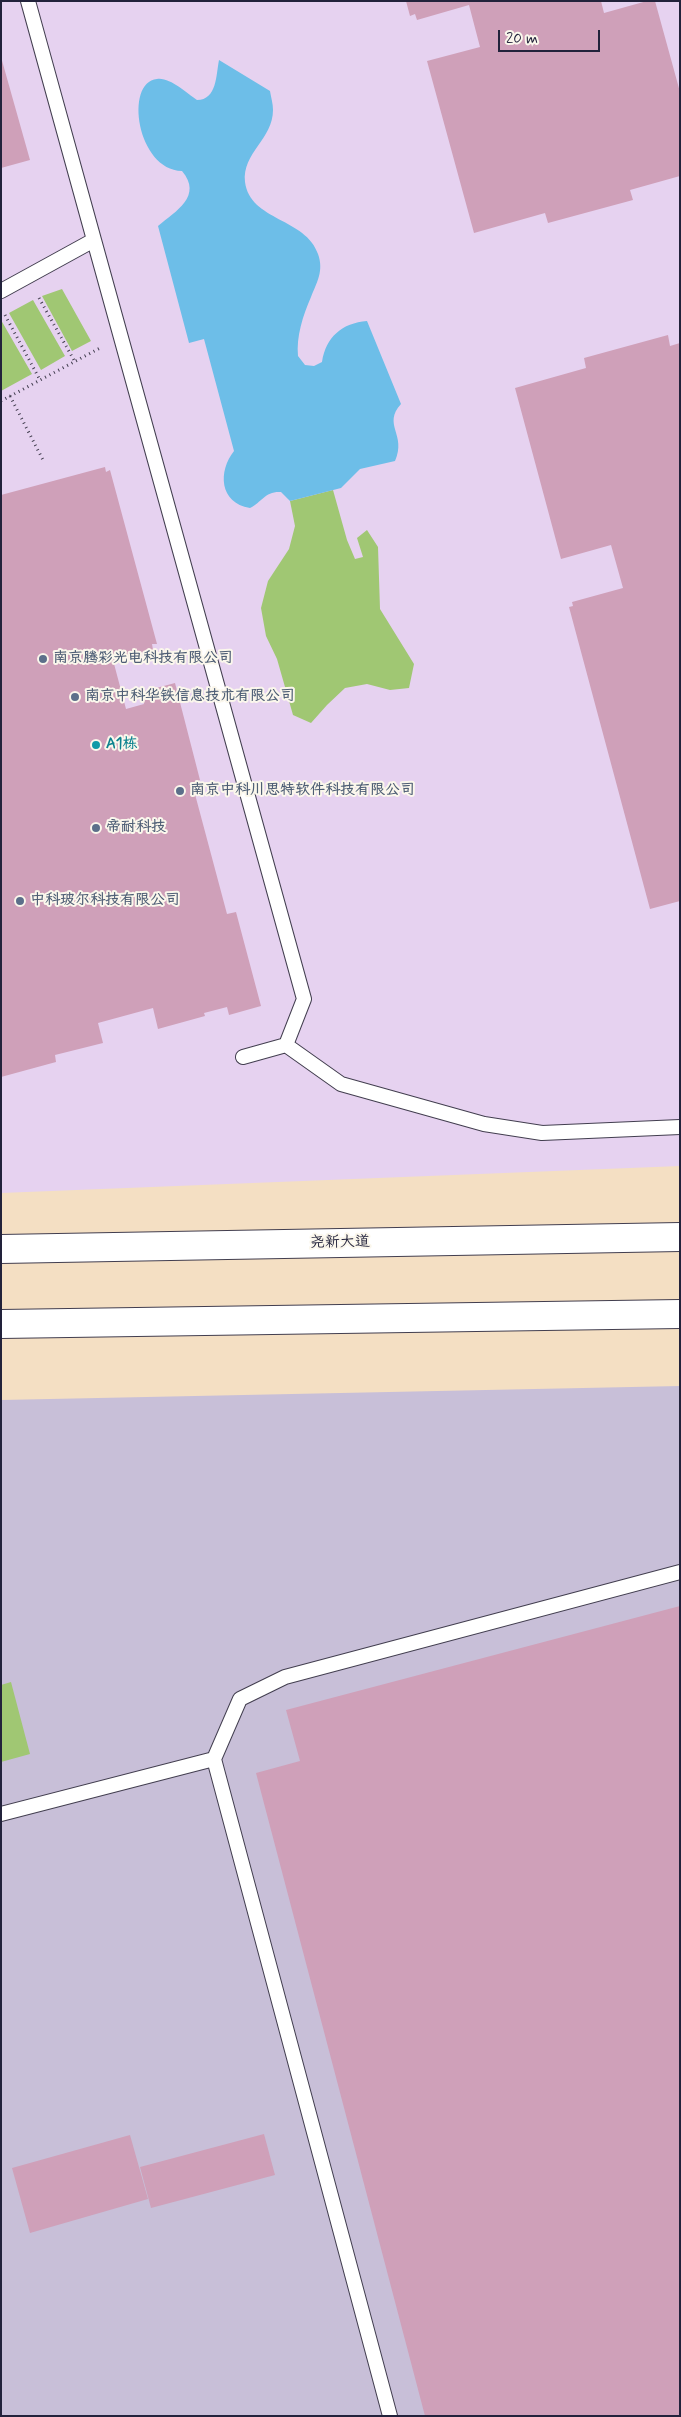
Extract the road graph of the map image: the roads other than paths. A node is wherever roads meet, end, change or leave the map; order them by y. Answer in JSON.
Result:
{"nodes":[{"id":1,"x":28,"y":1,"type":"edge"},
{"id":2,"x":94,"y":240,"type":"junction"},
{"id":3,"x":1,"y":291,"type":"edge"},
{"id":4,"x":286,"y":1045,"type":"junction"},
{"id":5,"x":243,"y":1057,"type":"dead end"},
{"id":6,"x":680,"y":1127,"type":"edge"},
{"id":7,"x":680,"y":1237,"type":"edge"},
{"id":8,"x":1,"y":1249,"type":"edge"},
{"id":9,"x":680,"y":1314,"type":"edge"},
{"id":10,"x":1,"y":1324,"type":"edge"},
{"id":11,"x":680,"y":1572,"type":"edge"},
{"id":12,"x":214,"y":1759,"type":"junction"},
{"id":13,"x":1,"y":1814,"type":"edge"},
{"id":14,"x":390,"y":2416,"type":"edge"}],
"edges":[{"from":1,"to":2,"type":"lane"},
{"from":2,"to":3,"type":"lane"},
{"from":2,"to":4,"type":"lane"},
{"from":4,"to":5,"type":"lane"},
{"from":4,"to":6,"type":"lane"},
{"from":7,"to":8,"type":"main road","name":"尧新大道"},
{"from":9,"to":10,"type":"main road"},
{"from":11,"to":12,"type":"lane"},
{"from":12,"to":13,"type":"lane"},
{"from":12,"to":14,"type":"lane"}]}
